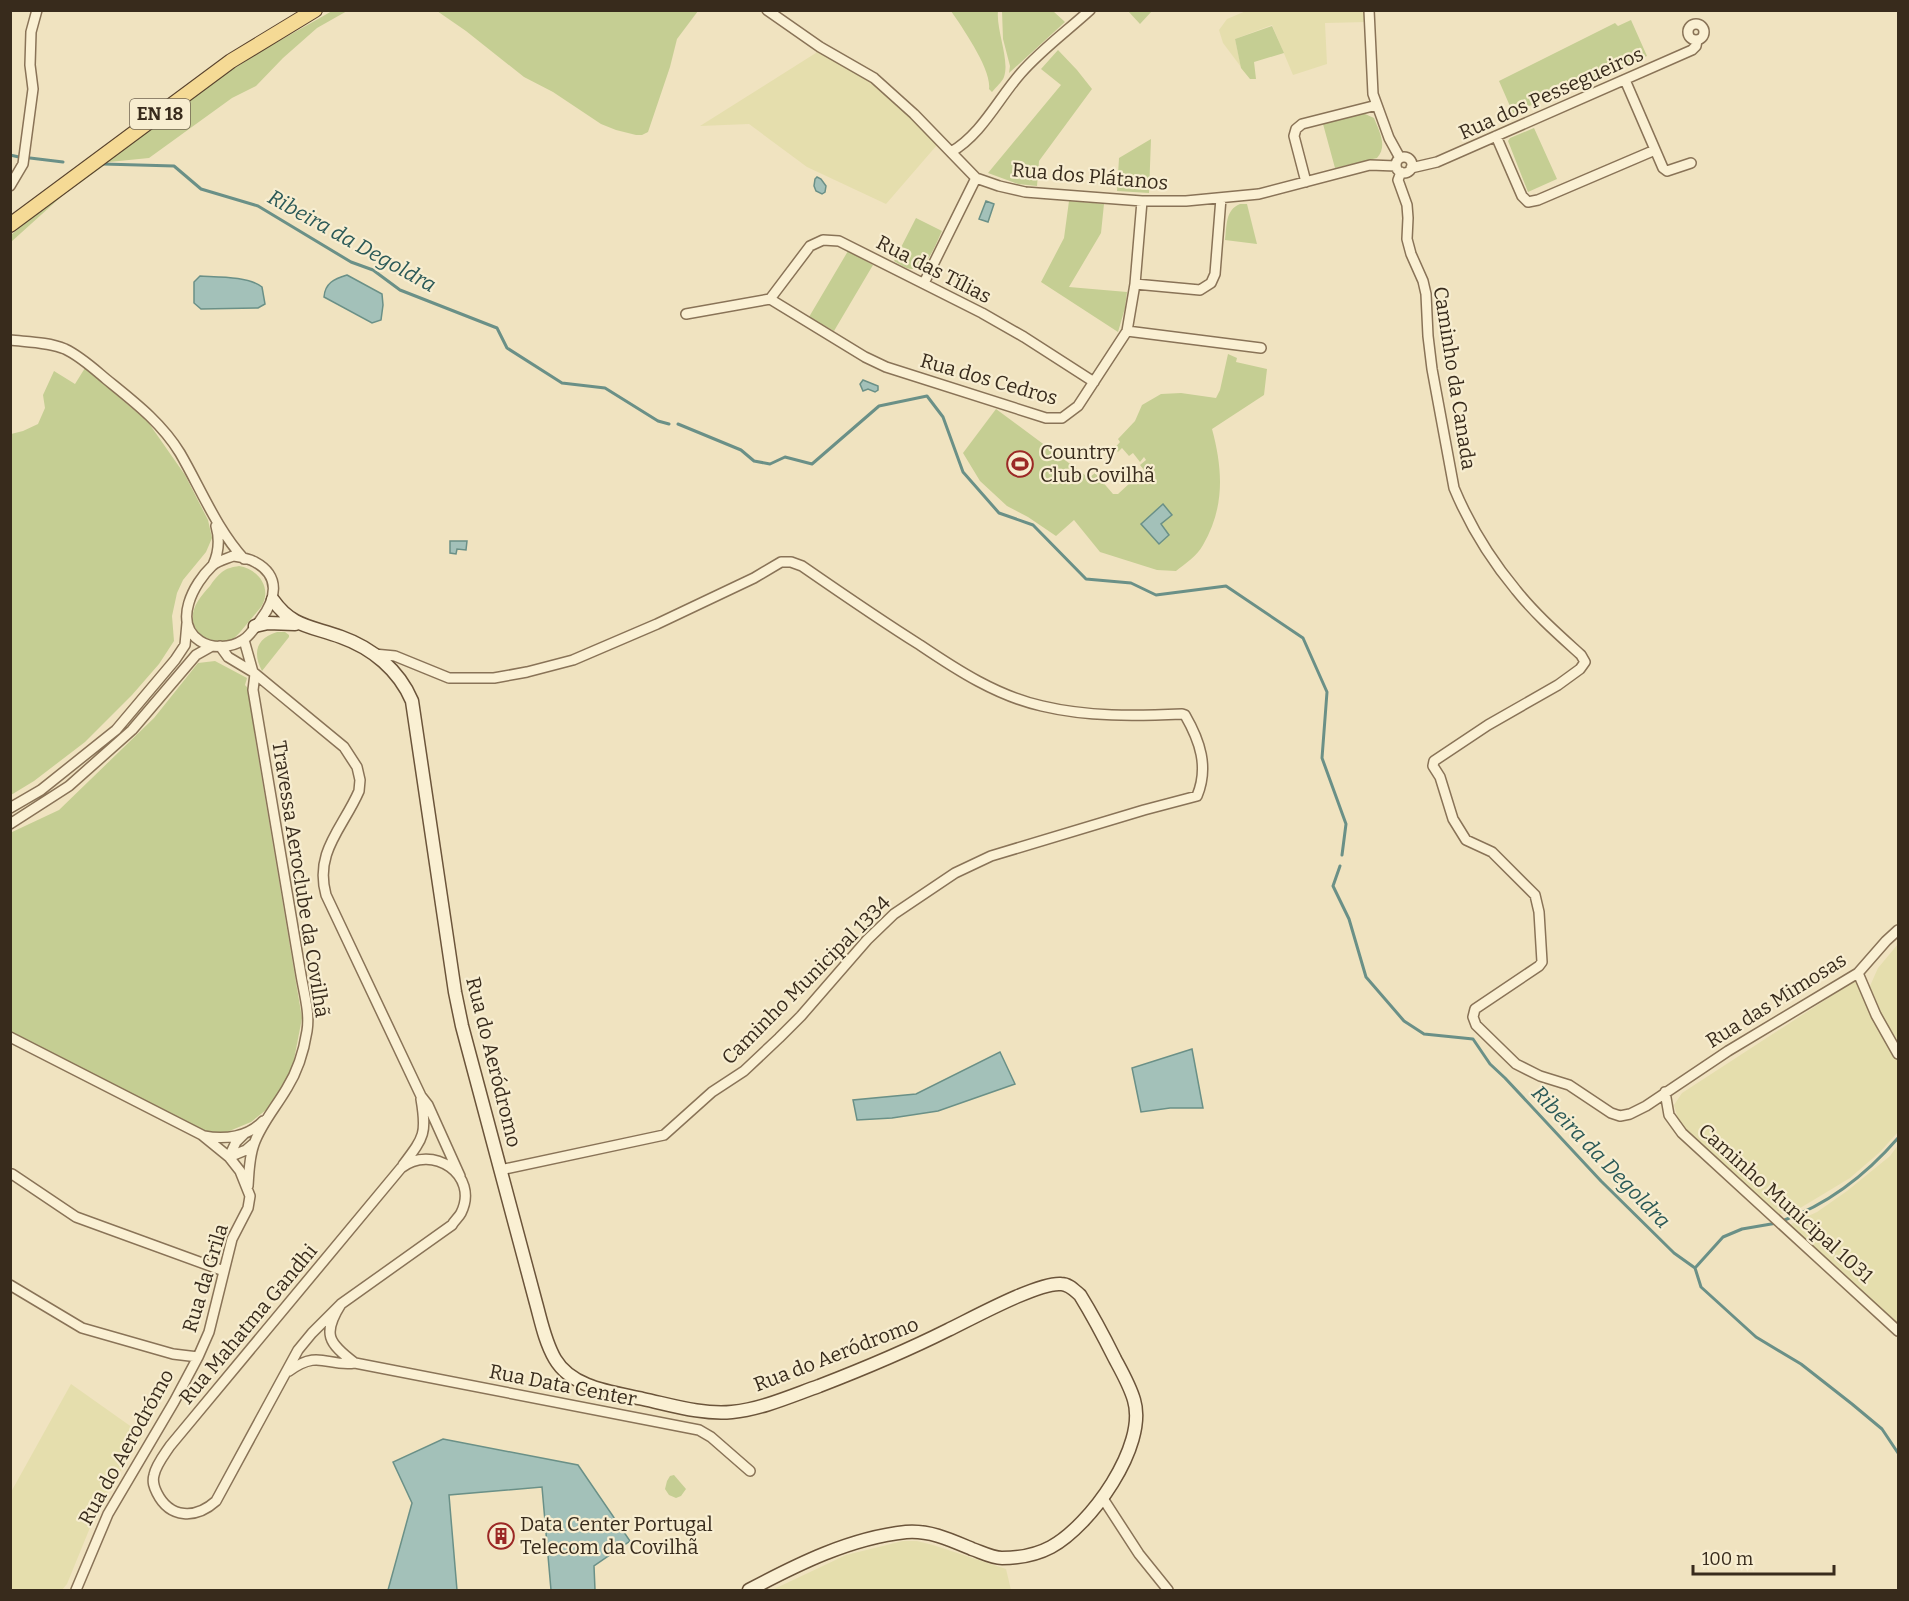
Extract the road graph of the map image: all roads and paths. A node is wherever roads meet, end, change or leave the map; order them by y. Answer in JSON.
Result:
{"nodes":[{"id":1,"x":37,"y":10,"type":"edge"},
{"id":2,"x":315,"y":10,"type":"edge"},
{"id":3,"x":767,"y":10,"type":"edge"},
{"id":4,"x":1074,"y":10,"type":"edge"},
{"id":5,"x":1090,"y":10,"type":"edge"},
{"id":6,"x":1369,"y":10,"type":"edge"},
{"id":7,"x":1082,"y":18,"type":"junction"},
{"id":8,"x":1697,"y":40,"type":"dead end"},
{"id":9,"x":1625,"y":80,"type":"junction"},
{"id":10,"x":1377,"y":105,"type":"junction"},
{"id":11,"x":1496,"y":136,"type":"junction"},
{"id":12,"x":1655,"y":150,"type":"junction"},
{"id":13,"x":951,"y":152,"type":"junction"},
{"id":14,"x":1691,"y":163,"type":"dead end"},
{"id":15,"x":1399,"y":166,"type":"junction"},
{"id":16,"x":1411,"y":168,"type":"junction"},
{"id":17,"x":976,"y":178,"type":"junction"},
{"id":18,"x":1306,"y":182,"type":"junction"},
{"id":19,"x":10,"y":186,"type":"edge"},
{"id":20,"x":1221,"y":198,"type":"junction"},
{"id":21,"x":1142,"y":201,"type":"junction"},
{"id":22,"x":10,"y":225,"type":"edge"},
{"id":23,"x":924,"y":283,"type":"junction"},
{"id":24,"x":1135,"y":284,"type":"junction"},
{"id":25,"x":770,"y":299,"type":"junction"},
{"id":26,"x":686,"y":314,"type":"dead end"},
{"id":27,"x":1128,"y":331,"type":"junction"},
{"id":28,"x":10,"y":340,"type":"edge"},
{"id":29,"x":1261,"y":348,"type":"dead end"},
{"id":30,"x":1094,"y":382,"type":"junction"},
{"id":31,"x":212,"y":513,"type":"junction"},
{"id":32,"x":244,"y":559,"type":"junction"},
{"id":33,"x":213,"y":565,"type":"junction"},
{"id":34,"x":273,"y":600,"type":"junction"},
{"id":35,"x":188,"y":620,"type":"junction"},
{"id":36,"x":301,"y":624,"type":"junction"},
{"id":37,"x":255,"y":626,"type":"junction"},
{"id":38,"x":244,"y":640,"type":"junction"},
{"id":39,"x":216,"y":646,"type":"junction"},
{"id":40,"x":374,"y":654,"type":"junction"},
{"id":41,"x":254,"y":673,"type":"junction"},
{"id":42,"x":10,"y":808,"type":"edge"},
{"id":43,"x":10,"y":824,"type":"edge"},
{"id":44,"x":1899,"y":930,"type":"edge"},
{"id":45,"x":1858,"y":973,"type":"junction"},
{"id":46,"x":10,"y":1037,"type":"edge"},
{"id":47,"x":1899,"y":1054,"type":"edge"},
{"id":48,"x":1665,"y":1092,"type":"junction"},
{"id":49,"x":421,"y":1096,"type":"junction"},
{"id":50,"x":268,"y":1116,"type":"junction"},
{"id":51,"x":245,"y":1133,"type":"junction"},
{"id":52,"x":202,"y":1136,"type":"junction"},
{"id":53,"x":255,"y":1142,"type":"junction"},
{"id":54,"x":229,"y":1157,"type":"junction"},
{"id":55,"x":403,"y":1166,"type":"junction"},
{"id":56,"x":500,"y":1170,"type":"junction"},
{"id":57,"x":12,"y":1174,"type":"edge"},
{"id":58,"x":461,"y":1179,"type":"junction"},
{"id":59,"x":248,"y":1188,"type":"junction"},
{"id":60,"x":224,"y":1271,"type":"junction"},
{"id":61,"x":10,"y":1285,"type":"edge"},
{"id":62,"x":341,"y":1304,"type":"junction"},
{"id":63,"x":1899,"y":1330,"type":"edge"},
{"id":64,"x":198,"y":1356,"type":"junction"},
{"id":65,"x":355,"y":1363,"type":"junction"},
{"id":66,"x":285,"y":1375,"type":"junction"},
{"id":67,"x":750,"y":1471,"type":"dead end"},
{"id":68,"x":1102,"y":1497,"type":"junction"},
{"id":69,"x":76,"y":1590,"type":"edge"},
{"id":70,"x":749,"y":1590,"type":"edge"},
{"id":71,"x":1168,"y":1590,"type":"edge"}],
"edges":[{"from":1,"to":19,"type":"street"},
{"from":2,"to":22,"type":"main road","number":"EN 18"},
{"from":3,"to":13,"type":"street","name":"Rua dos Plátanos"},
{"from":4,"to":7,"type":"street"},
{"from":5,"to":7,"type":"street"},
{"from":6,"to":10,"type":"street"},
{"from":7,"to":13,"type":"street"},
{"from":8,"to":9,"type":"street","name":"Rua dos Pessegueiros"},
{"from":9,"to":11,"type":"street","name":"Rua dos Pessegueiros"},
{"from":9,"to":12,"type":"street"},
{"from":10,"to":15,"type":"street"},
{"from":10,"to":18,"type":"street"},
{"from":11,"to":12,"type":"street"},
{"from":11,"to":16,"type":"street","name":"Rua dos Pessegueiros"},
{"from":12,"to":14,"type":"street"},
{"from":13,"to":17,"type":"street","name":"Rua dos Plátanos"},
{"from":15,"to":16,"type":"street","name":"Rua dos Pessegueiros"},
{"from":15,"to":16,"type":"street"},
{"from":15,"to":18,"type":"street","name":"Rua dos Plátanos"},
{"from":15,"to":48,"type":"street","name":"Caminho da Canada"},
{"from":17,"to":21,"type":"street","name":"Rua dos Plátanos"},
{"from":17,"to":23,"type":"street"},
{"from":18,"to":20,"type":"street","name":"Rua dos Plátanos"},
{"from":20,"to":21,"type":"street","name":"Rua dos Plátanos"},
{"from":20,"to":24,"type":"street"},
{"from":21,"to":24,"type":"street","name":"Rua dos Cedros"},
{"from":23,"to":25,"type":"street","name":"Rua das Tílias"},
{"from":23,"to":30,"type":"street","name":"Rua das Tílias"},
{"from":24,"to":27,"type":"street","name":"Rua dos Cedros"},
{"from":25,"to":26,"type":"street"},
{"from":25,"to":30,"type":"street","name":"Rua dos Cedros"},
{"from":27,"to":29,"type":"street"},
{"from":27,"to":30,"type":"street","name":"Rua dos Cedros"},
{"from":28,"to":31,"type":"street"},
{"from":31,"to":32,"type":"street"},
{"from":31,"to":33,"type":"street"},
{"from":32,"to":33,"type":"street"},
{"from":32,"to":34,"type":"street"},
{"from":33,"to":35,"type":"street"},
{"from":34,"to":36,"type":"main road","name":"Rua do Aeródromo"},
{"from":34,"to":37,"type":"street"},
{"from":35,"to":39,"type":"street"},
{"from":35,"to":42,"type":"street"},
{"from":36,"to":37,"type":"main road"},
{"from":36,"to":40,"type":"main road","name":"Rua do Aeródromo"},
{"from":37,"to":38,"type":"street"},
{"from":38,"to":39,"type":"street"},
{"from":38,"to":41,"type":"street"},
{"from":39,"to":41,"type":"street","name":"Rua Mahatma Gandhi"},
{"from":39,"to":43,"type":"street"},
{"from":40,"to":56,"type":"main road","name":"Rua do Aeródromo"},
{"from":40,"to":56,"type":"street","name":"Caminho Municipal 1334"},
{"from":41,"to":49,"type":"street","name":"Rua Mahatma Gandhi"},
{"from":41,"to":50,"type":"street","name":"Travessa Aeroclube da Covilhã"},
{"from":44,"to":45,"type":"street","name":"Rua das Mimosas"},
{"from":45,"to":47,"type":"street"},
{"from":45,"to":48,"type":"street","name":"Rua das Mimosas"},
{"from":46,"to":52,"type":"street"},
{"from":48,"to":63,"type":"street","name":"Caminho Municipal 1031"},
{"from":49,"to":55,"type":"street","name":"Rua Mahatma Gandhi"},
{"from":49,"to":58,"type":"street","name":"Rua Mahatma Gandhi"},
{"from":50,"to":51,"type":"street","name":"Travessa Aeroclube da Covilhã"},
{"from":50,"to":53,"type":"street","name":"Travessa Aeroclube da Covilhã"},
{"from":51,"to":52,"type":"street","name":"Travessa Aeroclube da Covilhã"},
{"from":51,"to":54,"type":"street","name":"Travessa Aeroclube da Covilhã"},
{"from":52,"to":54,"type":"street"},
{"from":53,"to":54,"type":"street"},
{"from":53,"to":59,"type":"street","name":"Travessa Aeroclube da Covilhã"},
{"from":54,"to":59,"type":"street"},
{"from":55,"to":58,"type":"street"},
{"from":55,"to":66,"type":"street","name":"Rua Mahatma Gandhi"},
{"from":56,"to":68,"type":"main road","name":"Rua do Aeródromo"},
{"from":57,"to":60,"type":"street"},
{"from":58,"to":62,"type":"street","name":"Rua Mahatma Gandhi"},
{"from":59,"to":60,"type":"street","name":"Rua da Grila"},
{"from":60,"to":64,"type":"street","name":"Rua da Grila"},
{"from":61,"to":64,"type":"street","name":"Rua da Grila"},
{"from":62,"to":65,"type":"street"},
{"from":62,"to":66,"type":"street","name":"Rua Mahatma Gandhi"},
{"from":64,"to":69,"type":"street","name":"Rua do Aerodrómo"},
{"from":65,"to":66,"type":"street","name":"Rua Data Center"},
{"from":65,"to":67,"type":"street","name":"Rua Data Center"},
{"from":68,"to":70,"type":"main road","name":"Rua do Aeródromo"},
{"from":68,"to":71,"type":"street"}]}
